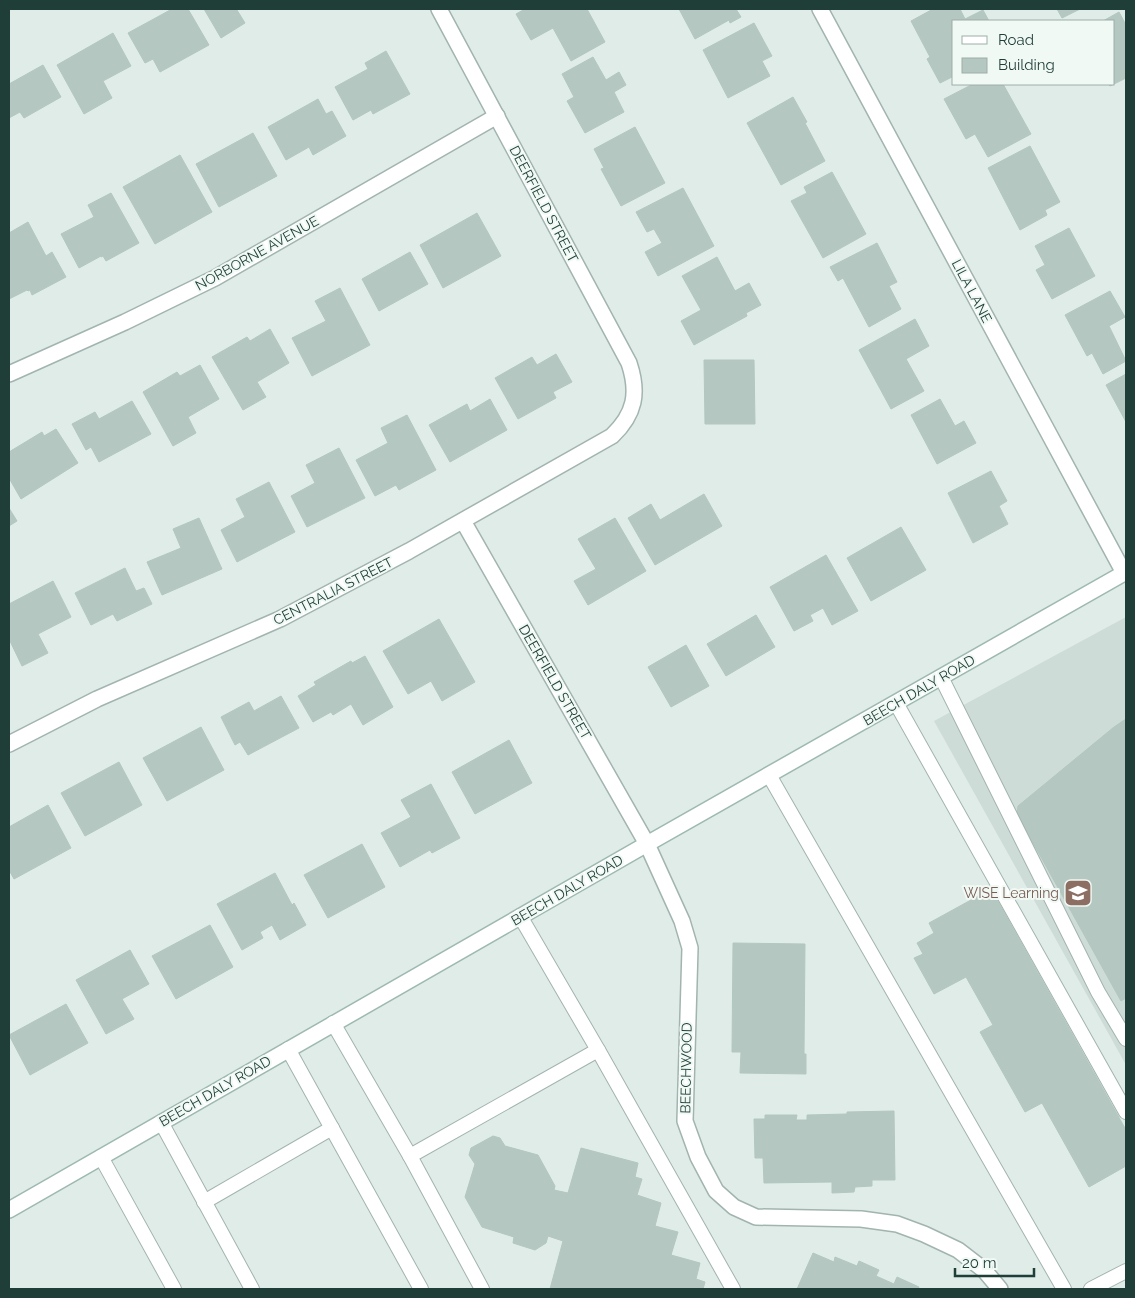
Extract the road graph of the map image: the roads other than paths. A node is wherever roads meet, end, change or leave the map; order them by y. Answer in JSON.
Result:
{"nodes":[{"id":1,"x":439,"y":9,"type":"edge"},
{"id":2,"x":820,"y":9,"type":"edge"},
{"id":3,"x":497,"y":116,"type":"junction"},
{"id":4,"x":9,"y":374,"type":"edge"},
{"id":5,"x":633,"y":404,"type":"joint"},
{"id":6,"x":463,"y":521,"type":"junction"},
{"id":7,"x":1125,"y":573,"type":"edge"},
{"id":8,"x":941,"y":677,"type":"junction"},
{"id":9,"x":896,"y":702,"type":"junction"},
{"id":10,"x":9,"y":744,"type":"edge"},
{"id":11,"x":769,"y":775,"type":"junction"},
{"id":12,"x":647,"y":844,"type":"junction"},
{"id":13,"x":520,"y":916,"type":"junction"},
{"id":14,"x":333,"y":1023,"type":"junction"},
{"id":15,"x":1126,"y":1039,"type":"edge"},
{"id":16,"x":288,"y":1050,"type":"junction"},
{"id":17,"x":598,"y":1050,"type":"junction"},
{"id":18,"x":1126,"y":1112,"type":"edge"},
{"id":19,"x":161,"y":1122,"type":"junction"},
{"id":20,"x":332,"y":1128,"type":"junction"},
{"id":21,"x":410,"y":1156,"type":"junction"},
{"id":22,"x":101,"y":1157,"type":"junction"},
{"id":23,"x":204,"y":1202,"type":"junction"},
{"id":24,"x":9,"y":1210,"type":"edge"},
{"id":25,"x":1126,"y":1271,"type":"edge"},
{"id":26,"x":174,"y":1289,"type":"edge"},
{"id":27,"x":252,"y":1289,"type":"edge"},
{"id":28,"x":421,"y":1289,"type":"edge"},
{"id":29,"x":482,"y":1289,"type":"edge"},
{"id":30,"x":733,"y":1289,"type":"edge"},
{"id":31,"x":1000,"y":1289,"type":"edge"},
{"id":32,"x":1064,"y":1289,"type":"edge"},
{"id":33,"x":1091,"y":1289,"type":"edge"}],
"edges":[{"from":1,"to":3,"type":"street","name":"DEERFIELD STREET"},
{"from":2,"to":7,"type":"street","name":"LILA LANE"},
{"from":3,"to":4,"type":"street","name":"NORBORNE AVENUE"},
{"from":3,"to":5,"type":"street","name":"DEERFIELD STREET"},
{"from":5,"to":6,"type":"street","name":"CENTRALIA STREET"},
{"from":6,"to":10,"type":"street","name":"CENTRALIA STREET"},
{"from":6,"to":12,"type":"street","name":"DEERFIELD STREET"},
{"from":7,"to":8,"type":"street","name":"BEECH DALY ROAD"},
{"from":8,"to":9,"type":"street","name":"BEECH DALY ROAD"},
{"from":8,"to":15,"type":"lane"},
{"from":9,"to":11,"type":"street","name":"BEECH DALY ROAD"},
{"from":9,"to":18,"type":"lane"},
{"from":11,"to":12,"type":"street","name":"BEECH DALY ROAD"},
{"from":11,"to":32,"type":"lane"},
{"from":12,"to":13,"type":"street","name":"BEECH DALY ROAD"},
{"from":12,"to":31,"type":"street","name":"BEECHWOOD"},
{"from":13,"to":14,"type":"street","name":"BEECH DALY ROAD"},
{"from":13,"to":17,"type":"lane"},
{"from":14,"to":16,"type":"street","name":"BEECH DALY ROAD"},
{"from":14,"to":21,"type":"lane"},
{"from":16,"to":19,"type":"street","name":"BEECH DALY ROAD"},
{"from":16,"to":20,"type":"lane"},
{"from":17,"to":21,"type":"lane"},
{"from":17,"to":30,"type":"lane"},
{"from":19,"to":22,"type":"street","name":"BEECH DALY ROAD"},
{"from":19,"to":23,"type":"lane"},
{"from":20,"to":23,"type":"lane"},
{"from":20,"to":28,"type":"lane"},
{"from":21,"to":29,"type":"lane"},
{"from":22,"to":24,"type":"street","name":"BEECH DALY ROAD"},
{"from":22,"to":26,"type":"lane"},
{"from":23,"to":27,"type":"lane"},
{"from":25,"to":33,"type":"lane"}]}
